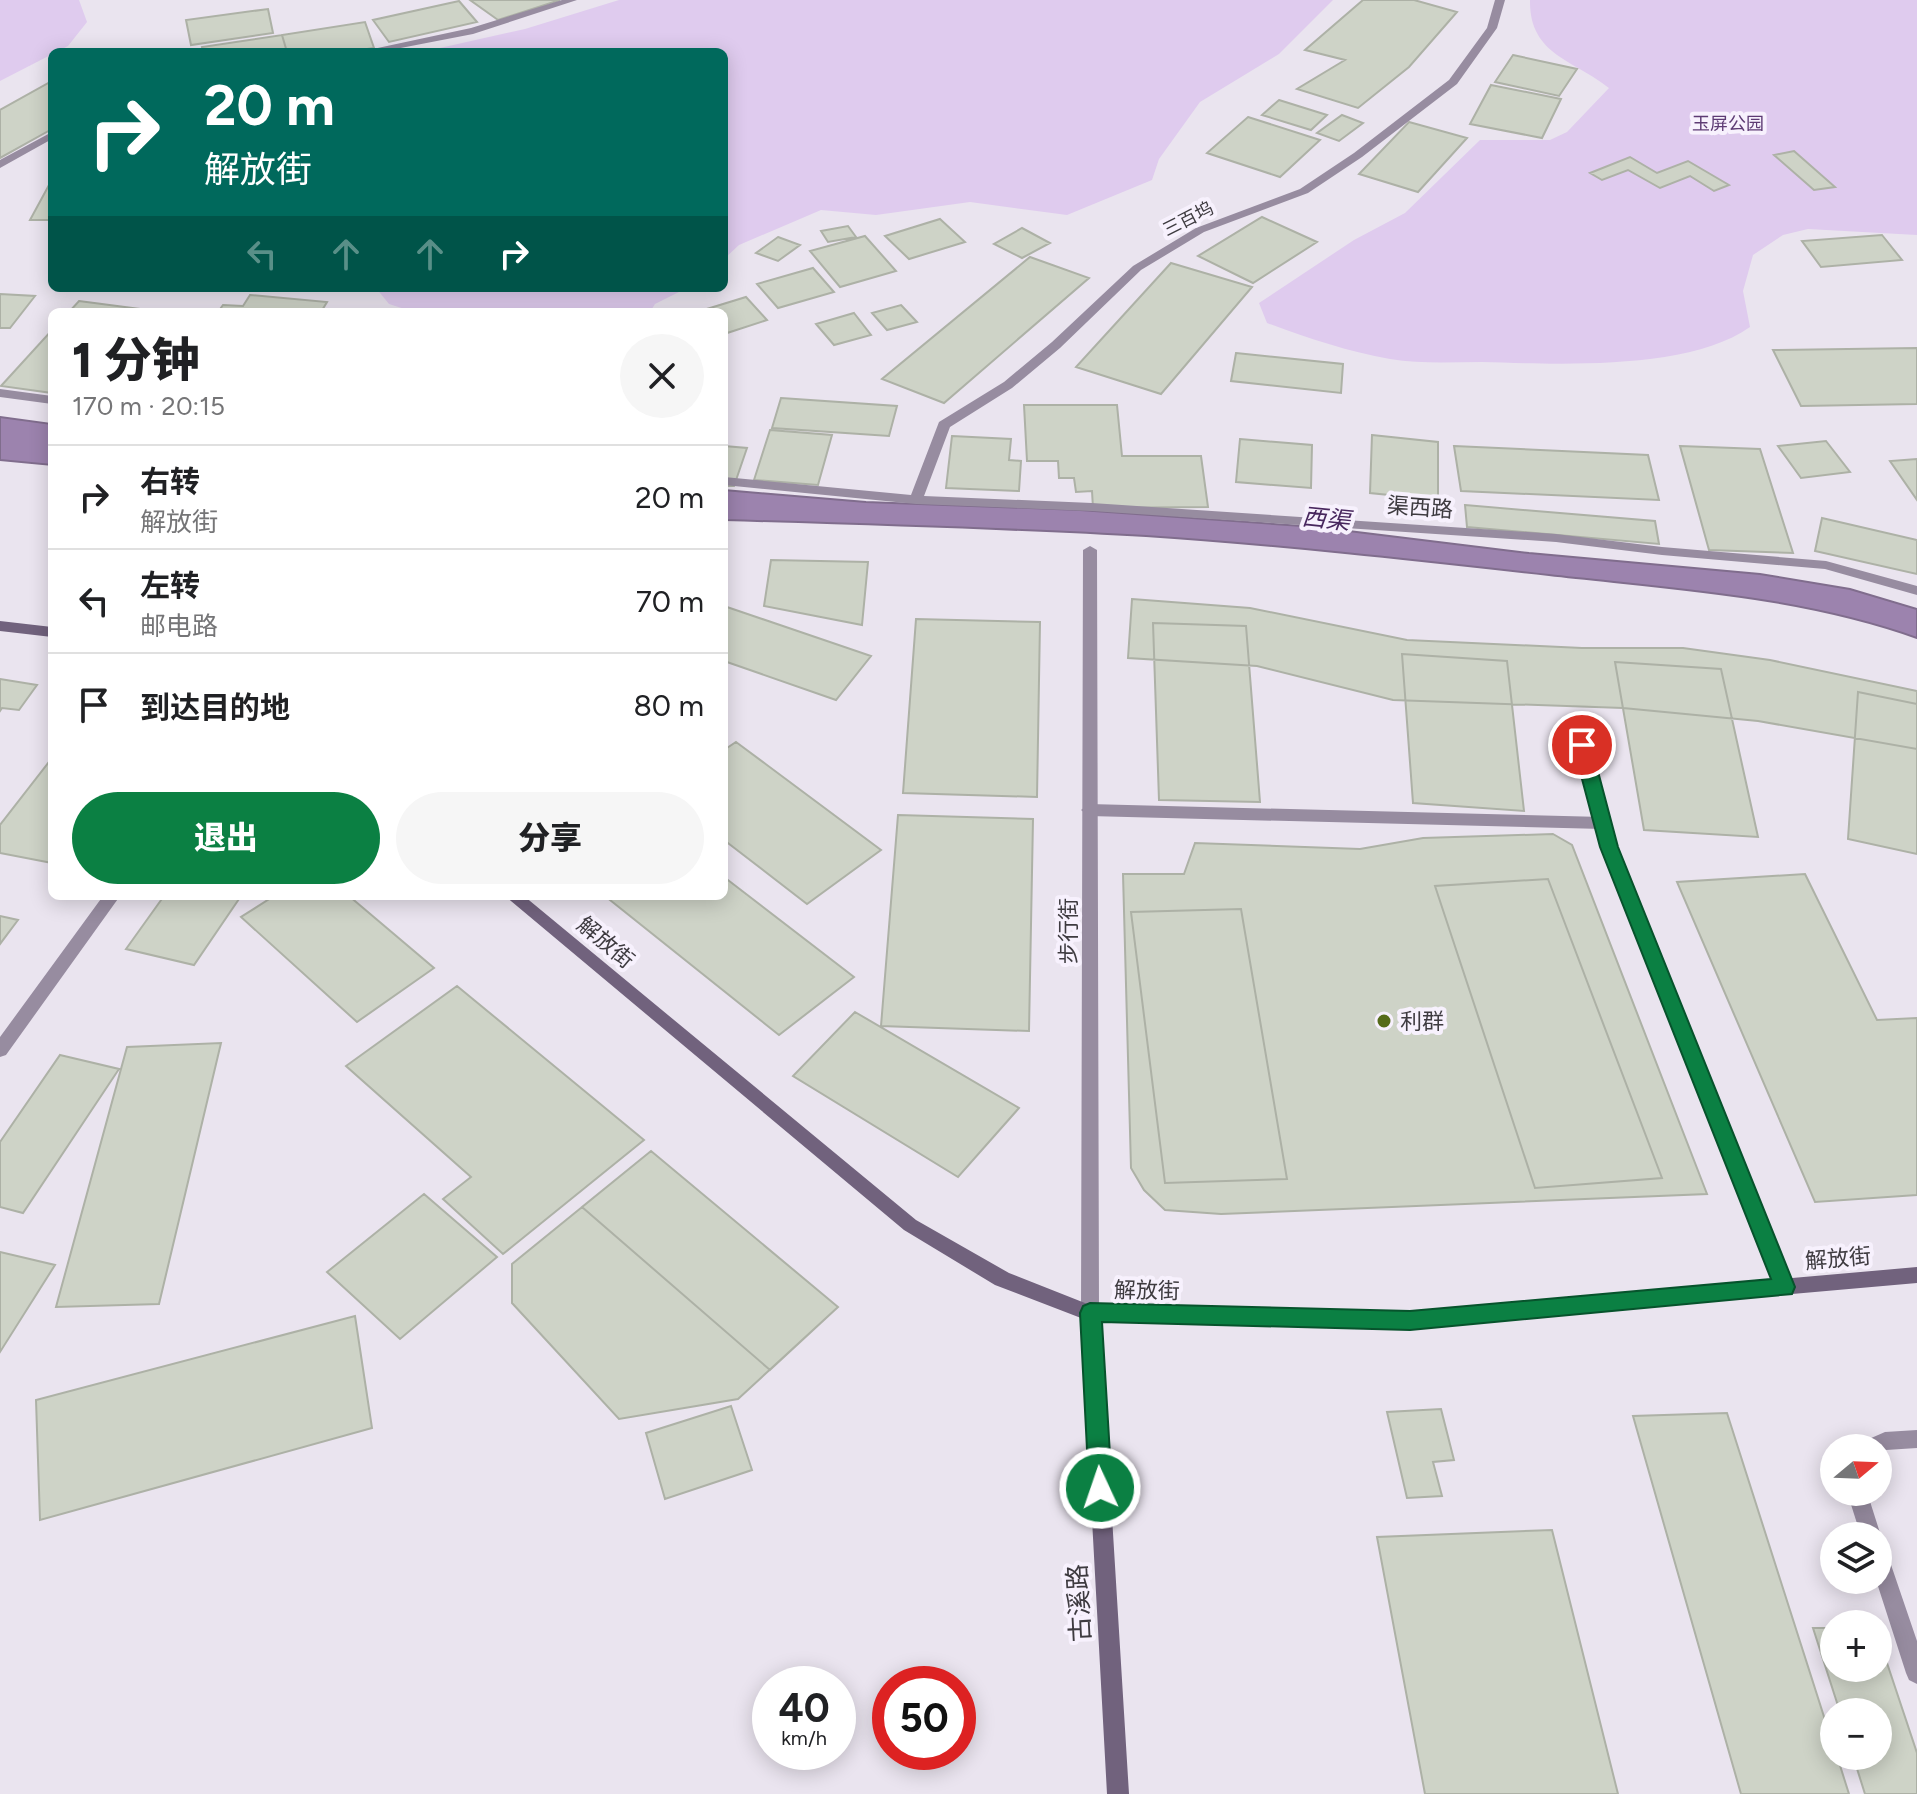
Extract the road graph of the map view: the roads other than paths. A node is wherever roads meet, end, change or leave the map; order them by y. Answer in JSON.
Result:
{"nodes":[{"id":1,"x":572,"y":0,"type":"edge"},
{"id":2,"x":1500,"y":0,"type":"edge"},
{"id":3,"x":385,"y":48,"type":"edge"},
{"id":4,"x":48,"y":137,"type":"edge"},
{"id":5,"x":0,"y":165,"type":"edge"},
{"id":6,"x":0,"y":393,"type":"edge"},
{"id":7,"x":48,"y":399,"type":"edge"},
{"id":8,"x":728,"y":481,"type":"edge"},
{"id":9,"x":916,"y":500,"type":"junction"},
{"id":10,"x":1090,"y":550,"type":"dead end"},
{"id":11,"x":1917,"y":591,"type":"edge"},
{"id":12,"x":0,"y":626,"type":"edge"},
{"id":13,"x":48,"y":632,"type":"edge"},
{"id":14,"x":1582,"y":745,"type":"dead end"},
{"id":15,"x":1089,"y":810,"type":"junction"},
{"id":16,"x":1603,"y":823,"type":"junction"},
{"id":17,"x":109,"y":900,"type":"edge"},
{"id":18,"x":518,"y":900,"type":"edge"},
{"id":19,"x":0,"y":1050,"type":"edge"},
{"id":20,"x":1917,"y":1275,"type":"edge"},
{"id":21,"x":1785,"y":1287,"type":"junction"},
{"id":22,"x":1090,"y":1313,"type":"junction"},
{"id":23,"x":1917,"y":1439,"type":"edge"},
{"id":24,"x":1892,"y":1441,"type":"edge"},
{"id":25,"x":1891,"y":1594,"type":"edge"},
{"id":26,"x":1917,"y":1673,"type":"edge"},
{"id":27,"x":1118,"y":1794,"type":"edge"}],
"edges":[{"from":1,"to":3,"type":"street"},
{"from":2,"to":9,"type":"street","name":"三百坞"},
{"from":4,"to":5,"type":"street"},
{"from":6,"to":7,"type":"street"},
{"from":8,"to":9,"type":"street","name":"渠西路"},
{"from":9,"to":11,"type":"street","name":"渠西路"},
{"from":10,"to":15,"type":"street","name":"步行街"},
{"from":12,"to":13,"type":"street"},
{"from":14,"to":16,"type":"street"},
{"from":15,"to":16,"type":"street"},
{"from":15,"to":22,"type":"street","name":"步行街"},
{"from":16,"to":21,"type":"street"},
{"from":17,"to":19,"type":"street"},
{"from":18,"to":22,"type":"street","name":"解放街"},
{"from":20,"to":21,"type":"street","name":"解放街"},
{"from":21,"to":22,"type":"street","name":"解放街"},
{"from":22,"to":27,"type":"street","name":"古溪路"},
{"from":23,"to":24,"type":"street"},
{"from":25,"to":26,"type":"street"}]}
